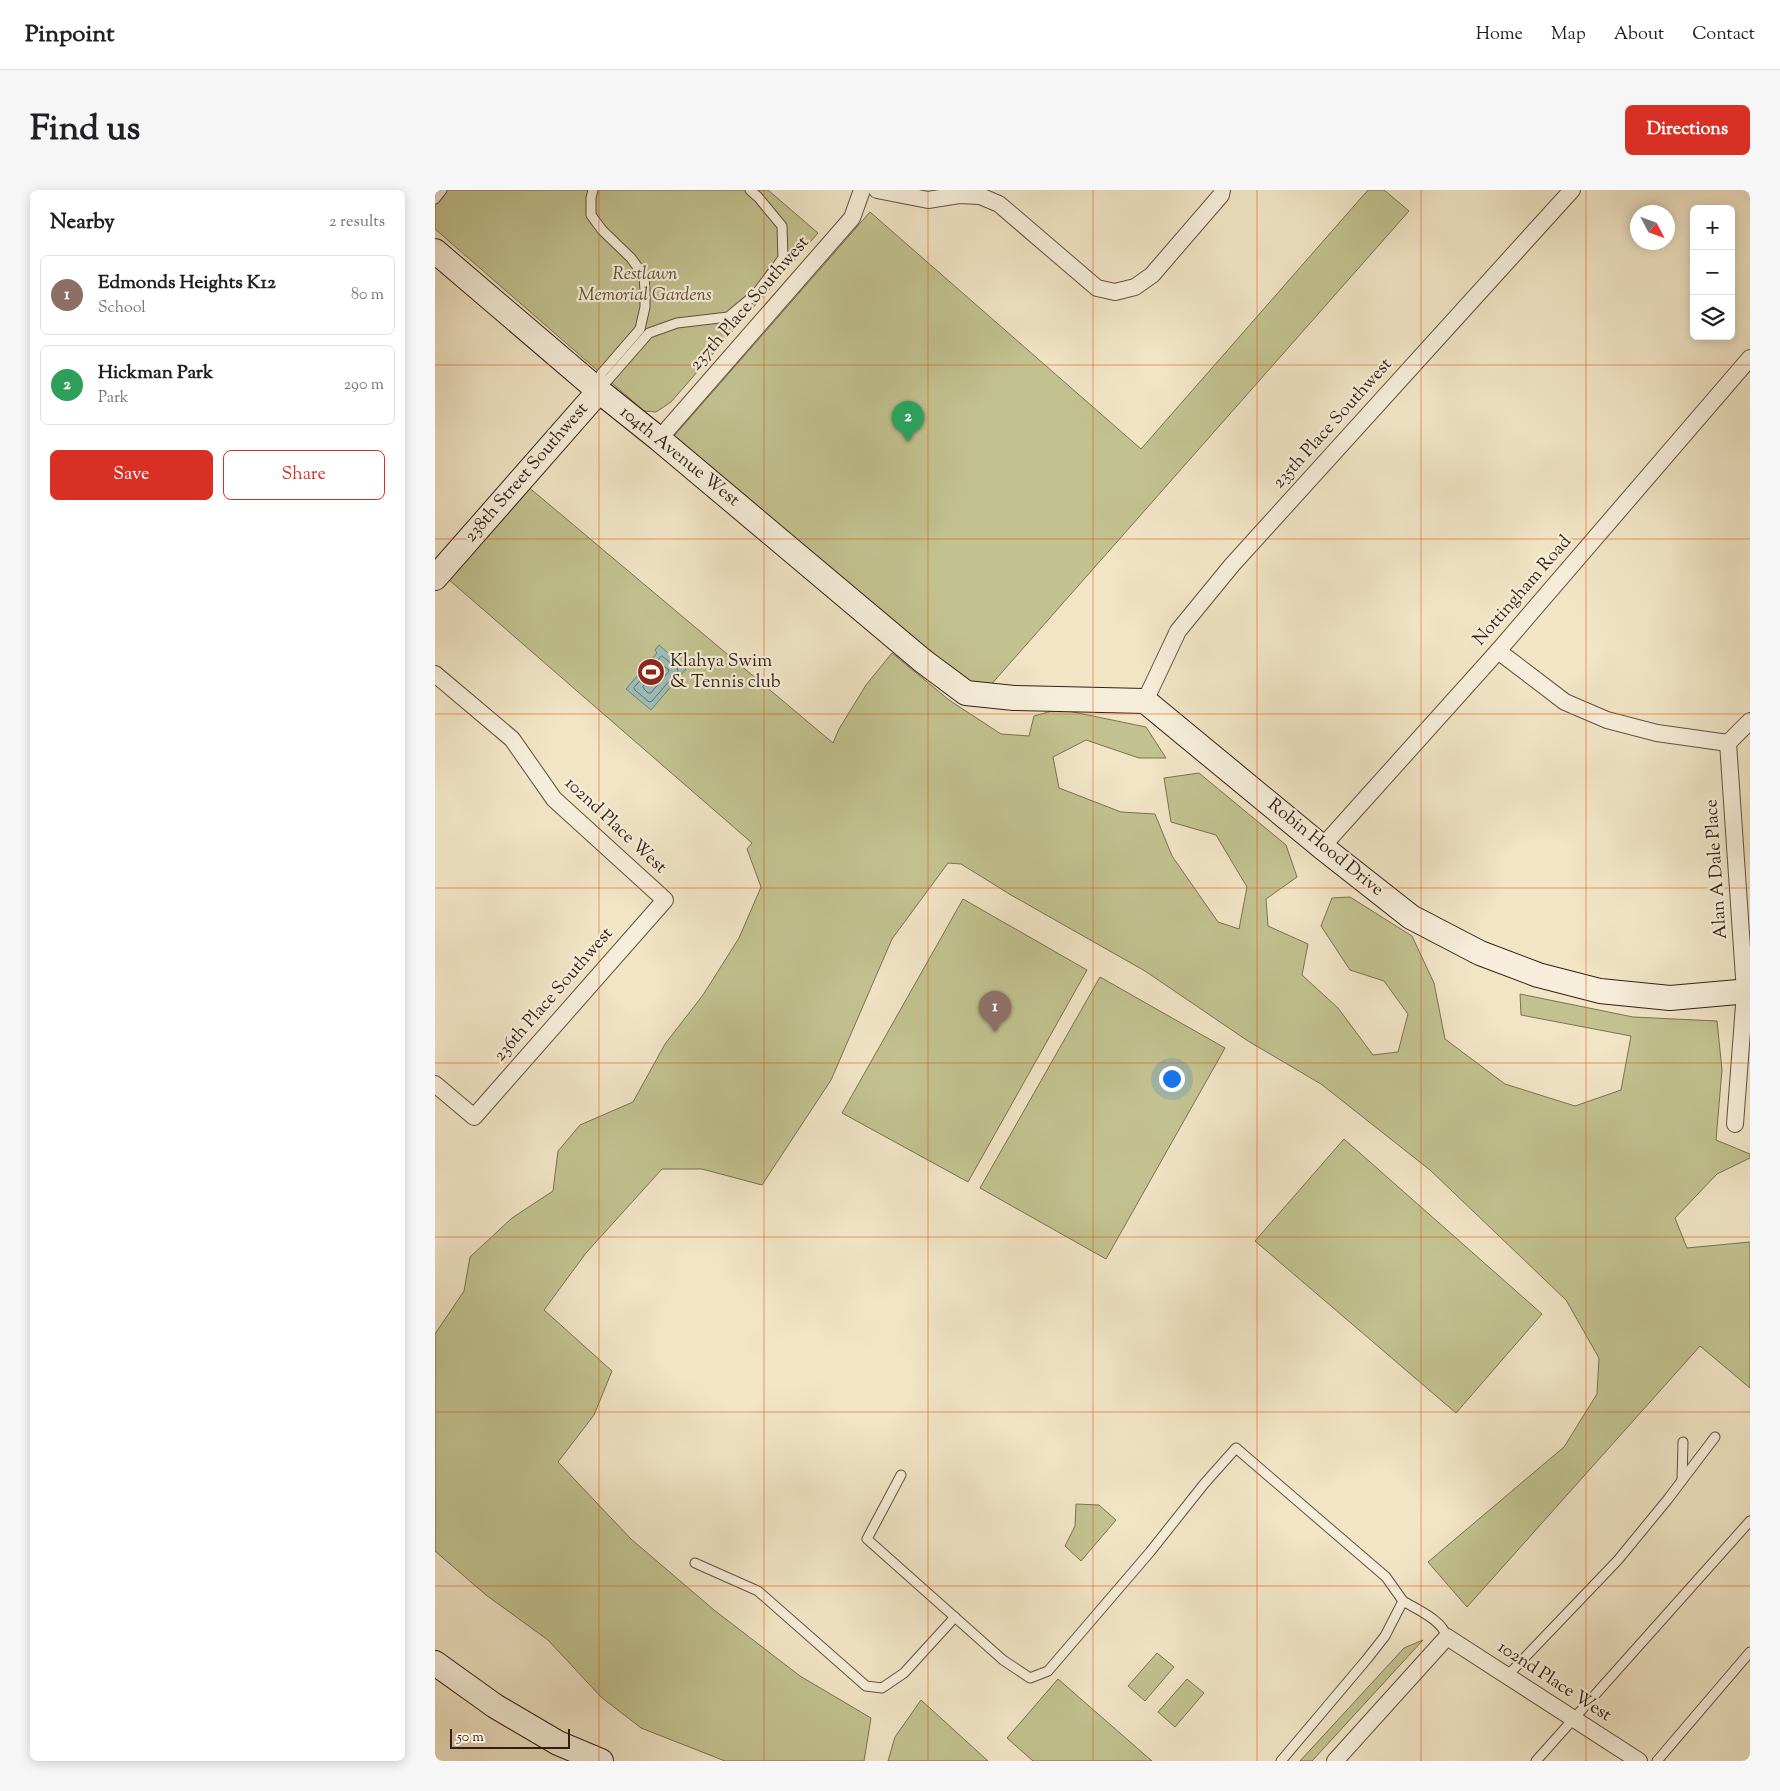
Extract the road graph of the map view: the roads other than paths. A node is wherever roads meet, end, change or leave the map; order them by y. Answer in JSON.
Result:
{"nodes":[{"id":1,"x":442,"y":190,"type":"edge"},
{"id":2,"x":593,"y":190,"type":"edge"},
{"id":3,"x":750,"y":190,"type":"edge"},
{"id":4,"x":862,"y":190,"type":"edge"},
{"id":5,"x":877,"y":190,"type":"edge"},
{"id":6,"x":1222,"y":190,"type":"edge"},
{"id":7,"x":1572,"y":190,"type":"edge"},
{"id":8,"x":435,"y":199,"type":"edge"},
{"id":9,"x":435,"y":252,"type":"edge"},
{"id":10,"x":1750,"y":358,"type":"edge"},
{"id":11,"x":599,"y":391,"type":"junction"},
{"id":12,"x":659,"y":439,"type":"junction"},
{"id":13,"x":435,"y":578,"type":"edge"},
{"id":14,"x":1498,"y":651,"type":"junction"},
{"id":15,"x":435,"y":674,"type":"edge"},
{"id":16,"x":1145,"y":701,"type":"junction"},
{"id":17,"x":1750,"y":721,"type":"edge"},
{"id":18,"x":1728,"y":743,"type":"junction"},
{"id":19,"x":1322,"y":847,"type":"junction"},
{"id":20,"x":665,"y":900,"type":"joint"},
{"id":21,"x":1747,"y":992,"type":"edge"},
{"id":22,"x":435,"y":1084,"type":"edge"},
{"id":23,"x":1735,"y":1124,"type":"dead end"},
{"id":24,"x":1715,"y":1437,"type":"dead end"},
{"id":25,"x":1683,"y":1442,"type":"dead end"},
{"id":26,"x":901,"y":1475,"type":"dead end"},
{"id":27,"x":1682,"y":1480,"type":"junction"},
{"id":28,"x":1750,"y":1521,"type":"edge"},
{"id":29,"x":695,"y":1563,"type":"dead end"},
{"id":30,"x":1403,"y":1601,"type":"junction"},
{"id":31,"x":955,"y":1617,"type":"junction"},
{"id":32,"x":1447,"y":1637,"type":"junction"},
{"id":33,"x":1750,"y":1652,"type":"edge"},
{"id":34,"x":435,"y":1664,"type":"edge"},
{"id":35,"x":1508,"y":1675,"type":"junction"},
{"id":36,"x":1575,"y":1718,"type":"junction"},
{"id":37,"x":601,"y":1761,"type":"edge"},
{"id":38,"x":1281,"y":1761,"type":"edge"},
{"id":39,"x":1335,"y":1761,"type":"edge"},
{"id":40,"x":1536,"y":1761,"type":"edge"},
{"id":41,"x":1637,"y":1761,"type":"edge"},
{"id":42,"x":1657,"y":1761,"type":"edge"}],
"edges":[{"from":1,"to":8,"type":"lane"},
{"from":2,"to":11,"type":"lane"},
{"from":3,"to":11,"type":"lane"},
{"from":4,"to":12,"type":"street","name":"237th Place Southwest"},
{"from":5,"to":6,"type":"street"},
{"from":7,"to":16,"type":"street","name":"235th Place Southwest"},
{"from":9,"to":11,"type":"street","name":"104th Avenue West"},
{"from":10,"to":14,"type":"street","name":"Nottingham Road"},
{"from":11,"to":12,"type":"street","name":"104th Avenue West"},
{"from":11,"to":13,"type":"street","name":"238th Street Southwest"},
{"from":12,"to":16,"type":"street","name":"104th Avenue West"},
{"from":14,"to":18,"type":"street"},
{"from":14,"to":19,"type":"street","name":"Nottingham Road"},
{"from":15,"to":20,"type":"street","name":"102nd Place West"},
{"from":16,"to":19,"type":"street","name":"Robin Hood Drive"},
{"from":17,"to":18,"type":"street"},
{"from":18,"to":21,"type":"street","name":"Alan A Dale Place"},
{"from":19,"to":21,"type":"street","name":"Robin Hood Drive"},
{"from":20,"to":22,"type":"street","name":"236th Place Southwest"},
{"from":21,"to":23,"type":"street","name":"Alan A Dale Place"},
{"from":24,"to":27,"type":"lane"},
{"from":25,"to":27,"type":"lane"},
{"from":26,"to":31,"type":"lane"},
{"from":27,"to":35,"type":"lane"},
{"from":28,"to":36,"type":"lane"},
{"from":29,"to":31,"type":"lane"},
{"from":30,"to":31,"type":"lane"},
{"from":30,"to":32,"type":"lane"},
{"from":30,"to":38,"type":"lane"},
{"from":32,"to":35,"type":"street","name":"102nd Place West"},
{"from":32,"to":39,"type":"street"},
{"from":33,"to":42,"type":"lane"},
{"from":34,"to":37,"type":"street"},
{"from":35,"to":36,"type":"street","name":"102nd Place West"},
{"from":36,"to":40,"type":"lane"},
{"from":36,"to":41,"type":"street","name":"102nd Place West"}]}
